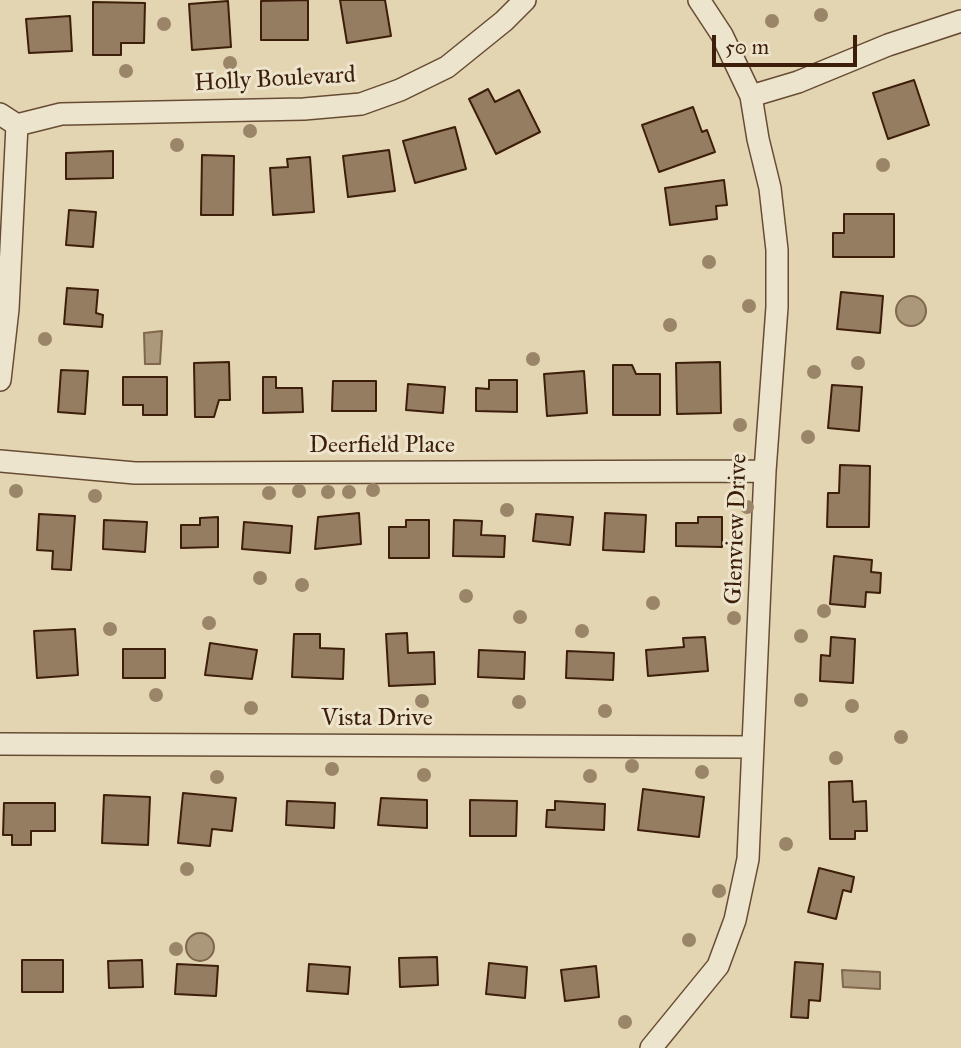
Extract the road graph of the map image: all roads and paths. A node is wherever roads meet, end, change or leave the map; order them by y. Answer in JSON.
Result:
{"nodes":[{"id":1,"x":525,"y":0,"type":"edge"},
{"id":2,"x":699,"y":0,"type":"edge"},
{"id":3,"x":961,"y":22,"type":"edge"},
{"id":4,"x":751,"y":96,"type":"junction"},
{"id":5,"x":9,"y":119,"type":"edge"},
{"id":6,"x":0,"y":380,"type":"edge"},
{"id":7,"x":0,"y":461,"type":"edge"},
{"id":8,"x":765,"y":471,"type":"junction"},
{"id":9,"x":0,"y":744,"type":"edge"},
{"id":10,"x":753,"y":747,"type":"junction"},
{"id":11,"x":651,"y":1048,"type":"edge"}],
"edges":[{"from":1,"to":5,"type":"street","name":"Holly Boulevard"},
{"from":2,"to":4,"type":"street","name":"Glenview Drive"},
{"from":3,"to":4,"type":"street"},
{"from":4,"to":8,"type":"street","name":"Glenview Drive"},
{"from":5,"to":6,"type":"street"},
{"from":7,"to":8,"type":"street","name":"Deerfield Place"},
{"from":8,"to":10,"type":"street","name":"Glenview Drive"},
{"from":9,"to":10,"type":"street","name":"Vista Drive"},
{"from":10,"to":11,"type":"street","name":"Glenview Drive"}]}
